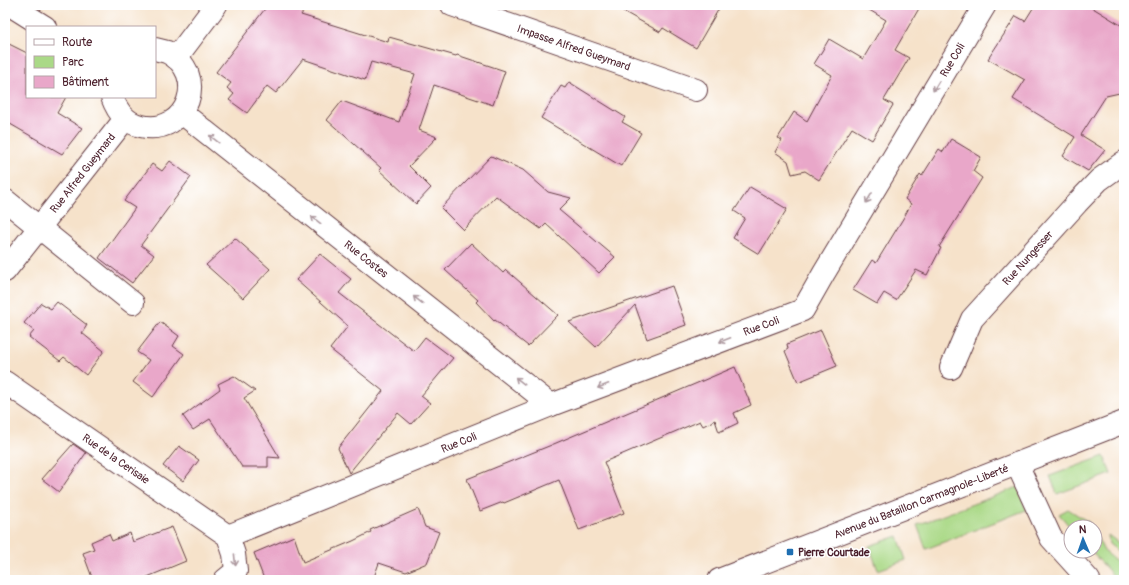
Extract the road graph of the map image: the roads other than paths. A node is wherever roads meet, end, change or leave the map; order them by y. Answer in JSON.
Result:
{"nodes":[{"id":1,"x":10,"y":5,"type":"edge"},
{"id":2,"x":216,"y":5,"type":"edge"},
{"id":3,"x":452,"y":5,"type":"edge"},
{"id":4,"x":985,"y":5,"type":"edge"},
{"id":5,"x":44,"y":26,"type":"edge"},
{"id":6,"x":156,"y":49,"type":"edge"},
{"id":7,"x":176,"y":58,"type":"junction"},
{"id":8,"x":696,"y":90,"type":"dead end"},
{"id":9,"x":112,"y":98,"type":"edge"},
{"id":10,"x":182,"y":113,"type":"junction"},
{"id":11,"x":125,"y":118,"type":"junction"},
{"id":12,"x":1124,"y":162,"type":"edge"},
{"id":13,"x":5,"y":200,"type":"edge"},
{"id":14,"x":39,"y":227,"type":"junction"},
{"id":15,"x":5,"y":271,"type":"edge"},
{"id":16,"x":133,"y":303,"type":"dead end"},
{"id":17,"x":951,"y":368,"type":"dead end"},
{"id":18,"x":5,"y":382,"type":"edge"},
{"id":19,"x":551,"y":405,"type":"junction"},
{"id":20,"x":1124,"y":422,"type":"edge"},
{"id":21,"x":1017,"y":464,"type":"junction"},
{"id":22,"x":228,"y":536,"type":"junction"},
{"id":23,"x":225,"y":580,"type":"edge"},
{"id":24,"x":719,"y":580,"type":"edge"},
{"id":25,"x":1089,"y":580,"type":"edge"}],
"edges":[{"from":1,"to":5,"type":"street"},
{"from":2,"to":7,"type":"street"},
{"from":3,"to":8,"type":"street","name":"Impasse Alfred Gueymard"},
{"from":4,"to":19,"type":"street","name":"Rue Coli","one_way":true},
{"from":6,"to":7,"type":"street"},
{"from":7,"to":10,"type":"street"},
{"from":9,"to":11,"type":"street"},
{"from":10,"to":11,"type":"street"},
{"from":19,"to":10,"type":"street","name":"Rue Costes","one_way":true},
{"from":11,"to":14,"type":"street","name":"Rue Alfred Gueymard"},
{"from":12,"to":17,"type":"street","name":"Rue Nungesser"},
{"from":13,"to":14,"type":"street"},
{"from":14,"to":15,"type":"street","name":"Rue Alfred Gueymard"},
{"from":14,"to":16,"type":"street"},
{"from":18,"to":22,"type":"street","name":"Rue de la Cerisaie"},
{"from":19,"to":22,"type":"street","name":"Rue Coli"},
{"from":20,"to":21,"type":"street","name":"Avenue du Bataillon Carmagnole-Liberté"},
{"from":21,"to":24,"type":"street","name":"Avenue du Bataillon Carmagnole-Liberté"},
{"from":21,"to":25,"type":"street"},
{"from":22,"to":23,"type":"street","one_way":true}]}
